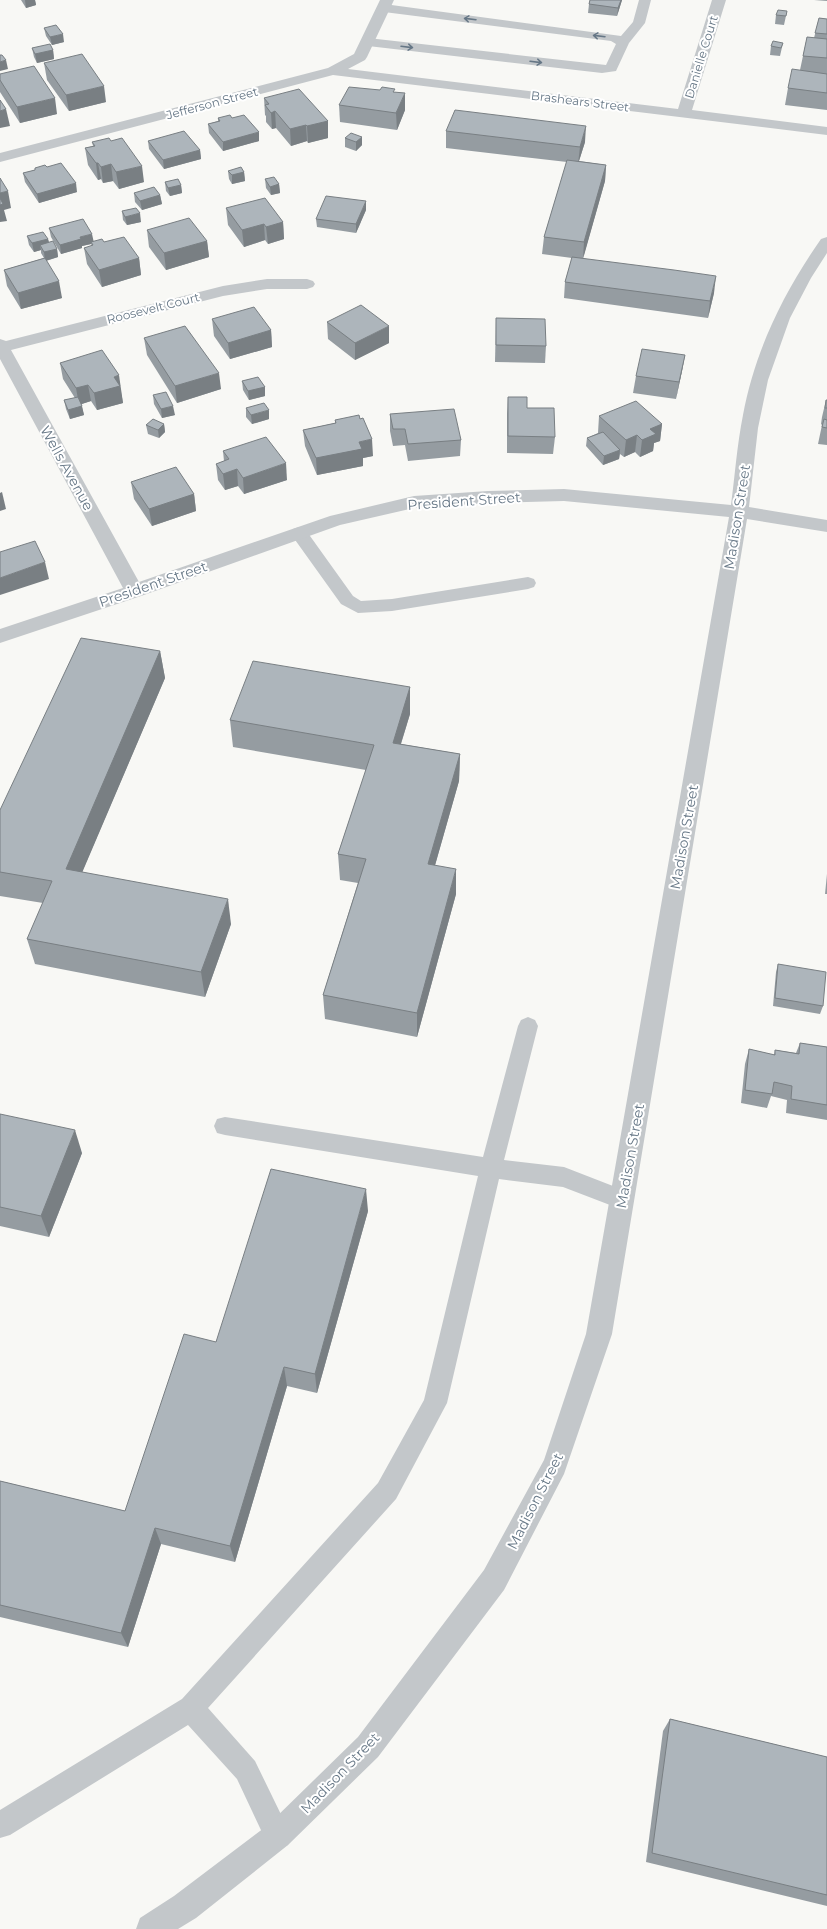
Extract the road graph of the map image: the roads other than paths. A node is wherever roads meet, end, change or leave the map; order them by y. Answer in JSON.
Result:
{"nodes":[{"id":1,"x":645,"y":0,"type":"edge"},
{"id":2,"x":719,"y":0,"type":"edge"},
{"id":3,"x":385,"y":4,"type":"edge"},
{"id":4,"x":368,"y":42,"type":"junction"},
{"id":5,"x":623,"y":42,"type":"junction"},
{"id":6,"x":333,"y":71,"type":"junction"},
{"id":7,"x":684,"y":114,"type":"junction"},
{"id":8,"x":827,"y":131,"type":"edge"},
{"id":9,"x":0,"y":158,"type":"edge"},
{"id":10,"x":825,"y":249,"type":"edge"},
{"id":11,"x":307,"y":284,"type":"dead end"},
{"id":12,"x":1,"y":345,"type":"edge"},
{"id":13,"x":740,"y":512,"type":"junction"},
{"id":14,"x":827,"y":526,"type":"edge"},
{"id":15,"x":299,"y":533,"type":"junction"},
{"id":16,"x":528,"y":583,"type":"dead end"},
{"id":17,"x":134,"y":592,"type":"junction"},
{"id":18,"x":0,"y":636,"type":"edge"},
{"id":19,"x":528,"y":1026,"type":"dead end"},
{"id":20,"x":225,"y":1126,"type":"dead end"},
{"id":21,"x":490,"y":1168,"type":"junction"},
{"id":22,"x":623,"y":1200,"type":"junction"},
{"id":23,"x":191,"y":1708,"type":"junction"},
{"id":24,"x":0,"y":1825,"type":"edge"},
{"id":25,"x":278,"y":1835,"type":"junction"},
{"id":26,"x":151,"y":1929,"type":"edge"}],
"edges":[{"from":1,"to":5,"type":"lane"},
{"from":2,"to":7,"type":"street","name":"Danielle Court"},
{"from":3,"to":4,"type":"street","name":"Jefferson Street"},
{"from":5,"to":3,"type":"lane","one_way":true},
{"from":4,"to":5,"type":"lane","one_way":true},
{"from":4,"to":6,"type":"street","name":"Jefferson Street"},
{"from":6,"to":7,"type":"street","name":"Brashears Street"},
{"from":6,"to":9,"type":"street","name":"Jefferson Street"},
{"from":7,"to":8,"type":"street","name":"Brashears Street"},
{"from":10,"to":13,"type":"street","name":"Madison Street"},
{"from":11,"to":12,"type":"street","name":"Roosevelt Court"},
{"from":12,"to":17,"type":"street","name":"Wells Avenue"},
{"from":13,"to":14,"type":"street","name":"President Street"},
{"from":13,"to":15,"type":"street","name":"President Street"},
{"from":13,"to":22,"type":"street","name":"Madison Street"},
{"from":15,"to":16,"type":"lane"},
{"from":15,"to":17,"type":"street","name":"President Street"},
{"from":17,"to":18,"type":"street","name":"President Street"},
{"from":19,"to":21,"type":"lane"},
{"from":20,"to":21,"type":"lane"},
{"from":21,"to":22,"type":"lane"},
{"from":21,"to":23,"type":"lane"},
{"from":22,"to":25,"type":"street","name":"Madison Street"},
{"from":23,"to":24,"type":"lane"},
{"from":23,"to":25,"type":"lane"},
{"from":25,"to":26,"type":"street","name":"Madison Street"}]}
